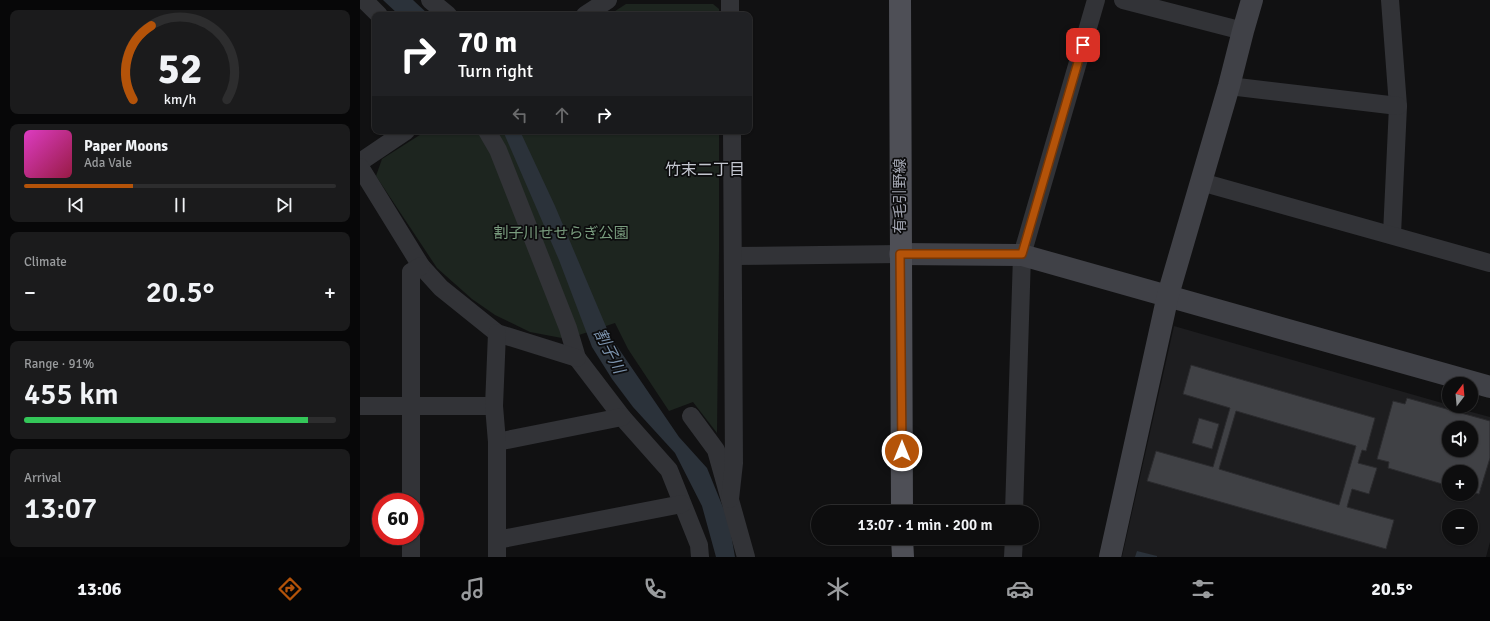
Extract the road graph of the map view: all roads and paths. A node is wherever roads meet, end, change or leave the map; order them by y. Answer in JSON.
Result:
{"nodes":[{"id":1,"x":364,"y":0,"type":"edge"},
{"id":2,"x":430,"y":0,"type":"edge"},
{"id":3,"x":608,"y":0,"type":"edge"},
{"id":4,"x":730,"y":0,"type":"edge"},
{"id":5,"x":900,"y":0,"type":"edge"},
{"id":6,"x":1096,"y":0,"type":"edge"},
{"id":7,"x":1123,"y":0,"type":"edge"},
{"id":8,"x":1252,"y":0,"type":"edge"},
{"id":9,"x":1390,"y":0,"type":"edge"},
{"id":10,"x":376,"y":12,"type":"edge"},
{"id":11,"x":444,"y":12,"type":"edge"},
{"id":12,"x":590,"y":12,"type":"edge"},
{"id":13,"x":730,"y":12,"type":"edge"},
{"id":14,"x":1243,"y":31,"type":"junction"},
{"id":15,"x":1229,"y":86,"type":"junction"},
{"id":16,"x":1398,"y":106,"type":"junction"},
{"id":17,"x":402,"y":134,"type":"edge"},
{"id":18,"x":489,"y":134,"type":"edge"},
{"id":19,"x":732,"y":134,"type":"edge"},
{"id":20,"x":360,"y":162,"type":"edge"},
{"id":21,"x":360,"y":167,"type":"edge"},
{"id":22,"x":1201,"y":182,"type":"junction"},
{"id":23,"x":1392,"y":234,"type":"junction"},
{"id":24,"x":900,"y":254,"type":"junction"},
{"id":25,"x":1022,"y":254,"type":"junction"},
{"id":26,"x":733,"y":256,"type":"junction"},
{"id":27,"x":1490,"y":263,"type":"edge"},
{"id":28,"x":421,"y":266,"type":"junction"},
{"id":29,"x":1168,"y":295,"type":"junction"},
{"id":30,"x":497,"y":332,"type":"junction"},
{"id":31,"x":577,"y":358,"type":"junction"},
{"id":32,"x":1490,"y":387,"type":"edge"},
{"id":33,"x":410,"y":405,"type":"junction"},
{"id":34,"x":360,"y":406,"type":"edge"},
{"id":35,"x":494,"y":406,"type":"junction"},
{"id":36,"x":691,"y":416,"type":"dead end"},
{"id":37,"x":622,"y":417,"type":"junction"},
{"id":38,"x":496,"y":442,"type":"junction"},
{"id":39,"x":411,"y":493,"type":"edge"},
{"id":40,"x":730,"y":499,"type":"junction"},
{"id":41,"x":682,"y":504,"type":"junction"},
{"id":42,"x":902,"y":505,"type":"edge"},
{"id":43,"x":1014,"y":505,"type":"edge"},
{"id":44,"x":411,"y":545,"type":"edge"},
{"id":45,"x":902,"y":545,"type":"edge"},
{"id":46,"x":1014,"y":545,"type":"edge"},
{"id":47,"x":497,"y":548,"type":"edge"},
{"id":48,"x":411,"y":557,"type":"edge"},
{"id":49,"x":700,"y":557,"type":"edge"},
{"id":50,"x":746,"y":557,"type":"edge"},
{"id":51,"x":903,"y":557,"type":"edge"},
{"id":52,"x":1013,"y":557,"type":"edge"},
{"id":53,"x":1110,"y":557,"type":"edge"}],
"edges":[{"from":1,"to":10,"type":"street"},
{"from":2,"to":11,"type":"street"},
{"from":3,"to":12,"type":"street"},
{"from":4,"to":13,"type":"street"},
{"from":5,"to":24,"type":"main road","name":"有毛引野線"},
{"from":6,"to":25,"type":"street"},
{"from":7,"to":14,"type":"street"},
{"from":8,"to":14,"type":"street"},
{"from":9,"to":16,"type":"street"},
{"from":14,"to":15,"type":"street"},
{"from":15,"to":16,"type":"street"},
{"from":15,"to":22,"type":"street"},
{"from":16,"to":23,"type":"street"},
{"from":17,"to":20,"type":"street"},
{"from":18,"to":31,"type":"street"},
{"from":19,"to":26,"type":"street"},
{"from":21,"to":28,"type":"street"},
{"from":22,"to":23,"type":"street"},
{"from":22,"to":29,"type":"street"},
{"from":23,"to":27,"type":"street"},
{"from":24,"to":25,"type":"street"},
{"from":24,"to":26,"type":"street"},
{"from":24,"to":42,"type":"main road","name":"有毛引野線"},
{"from":25,"to":29,"type":"street"},
{"from":25,"to":43,"type":"street"},
{"from":26,"to":40,"type":"street"},
{"from":28,"to":30,"type":"street"},
{"from":28,"to":33,"type":"street"},
{"from":29,"to":32,"type":"street"},
{"from":29,"to":53,"type":"street"},
{"from":30,"to":31,"type":"street"},
{"from":30,"to":35,"type":"street"},
{"from":31,"to":37,"type":"street"},
{"from":33,"to":34,"type":"street"},
{"from":33,"to":35,"type":"street"},
{"from":33,"to":39,"type":"street"},
{"from":35,"to":38,"type":"street"},
{"from":36,"to":40,"type":"street"},
{"from":37,"to":38,"type":"street"},
{"from":37,"to":41,"type":"street"},
{"from":38,"to":47,"type":"street"},
{"from":40,"to":50,"type":"street"},
{"from":41,"to":47,"type":"street"},
{"from":41,"to":49,"type":"street"},
{"from":44,"to":48,"type":"street"},
{"from":45,"to":51,"type":"main road"},
{"from":46,"to":52,"type":"street"}]}
